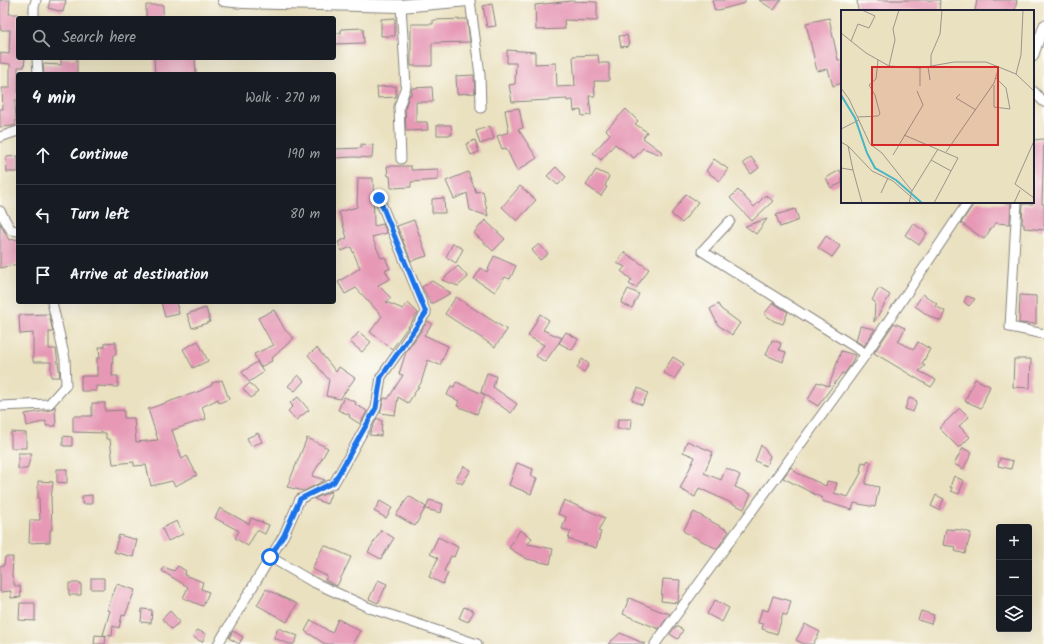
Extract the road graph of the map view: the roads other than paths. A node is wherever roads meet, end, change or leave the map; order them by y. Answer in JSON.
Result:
{"nodes":[{"id":1,"x":36,"y":0,"type":"edge"},
{"id":2,"x":224,"y":0,"type":"edge"},
{"id":3,"x":469,"y":0,"type":"edge"},
{"id":4,"x":401,"y":6,"type":"junction"},
{"id":5,"x":34,"y":16,"type":"edge"},
{"id":6,"x":1044,"y":25,"type":"edge"},
{"id":7,"x":1034,"y":54,"type":"edge"},
{"id":8,"x":37,"y":60,"type":"edge"},
{"id":9,"x":38,"y":72,"type":"edge"},
{"id":10,"x":1034,"y":92,"type":"edge"},
{"id":11,"x":1044,"y":102,"type":"edge"},
{"id":12,"x":481,"y":108,"type":"dead end"},
{"id":13,"x":16,"y":132,"type":"edge"},
{"id":14,"x":0,"y":137,"type":"edge"},
{"id":15,"x":401,"y":159,"type":"dead end"},
{"id":16,"x":379,"y":198,"type":"dead end"},
{"id":17,"x":967,"y":203,"type":"edge"},
{"id":18,"x":1017,"y":203,"type":"edge"},
{"id":19,"x":0,"y":211,"type":"edge"},
{"id":20,"x":730,"y":221,"type":"dead end"},
{"id":21,"x":16,"y":231,"type":"edge"},
{"id":22,"x":52,"y":304,"type":"edge"},
{"id":23,"x":1044,"y":334,"type":"edge"},
{"id":24,"x":866,"y":354,"type":"junction"},
{"id":25,"x":0,"y":406,"type":"edge"},
{"id":26,"x":270,"y":557,"type":"junction"},
{"id":27,"x":218,"y":644,"type":"edge"},
{"id":28,"x":477,"y":644,"type":"edge"},
{"id":29,"x":655,"y":644,"type":"edge"}],
"edges":[{"from":1,"to":5,"type":"street"},
{"from":2,"to":4,"type":"main road"},
{"from":3,"to":4,"type":"main road"},
{"from":3,"to":12,"type":"street"},
{"from":4,"to":15,"type":"street"},
{"from":6,"to":7,"type":"street"},
{"from":8,"to":9,"type":"street"},
{"from":10,"to":11,"type":"street"},
{"from":13,"to":14,"type":"street"},
{"from":16,"to":26,"type":"street"},
{"from":17,"to":24,"type":"street"},
{"from":18,"to":23,"type":"street"},
{"from":19,"to":21,"type":"street"},
{"from":20,"to":24,"type":"street"},
{"from":22,"to":25,"type":"street"},
{"from":24,"to":29,"type":"street"},
{"from":26,"to":27,"type":"street"},
{"from":26,"to":28,"type":"street"}]}
